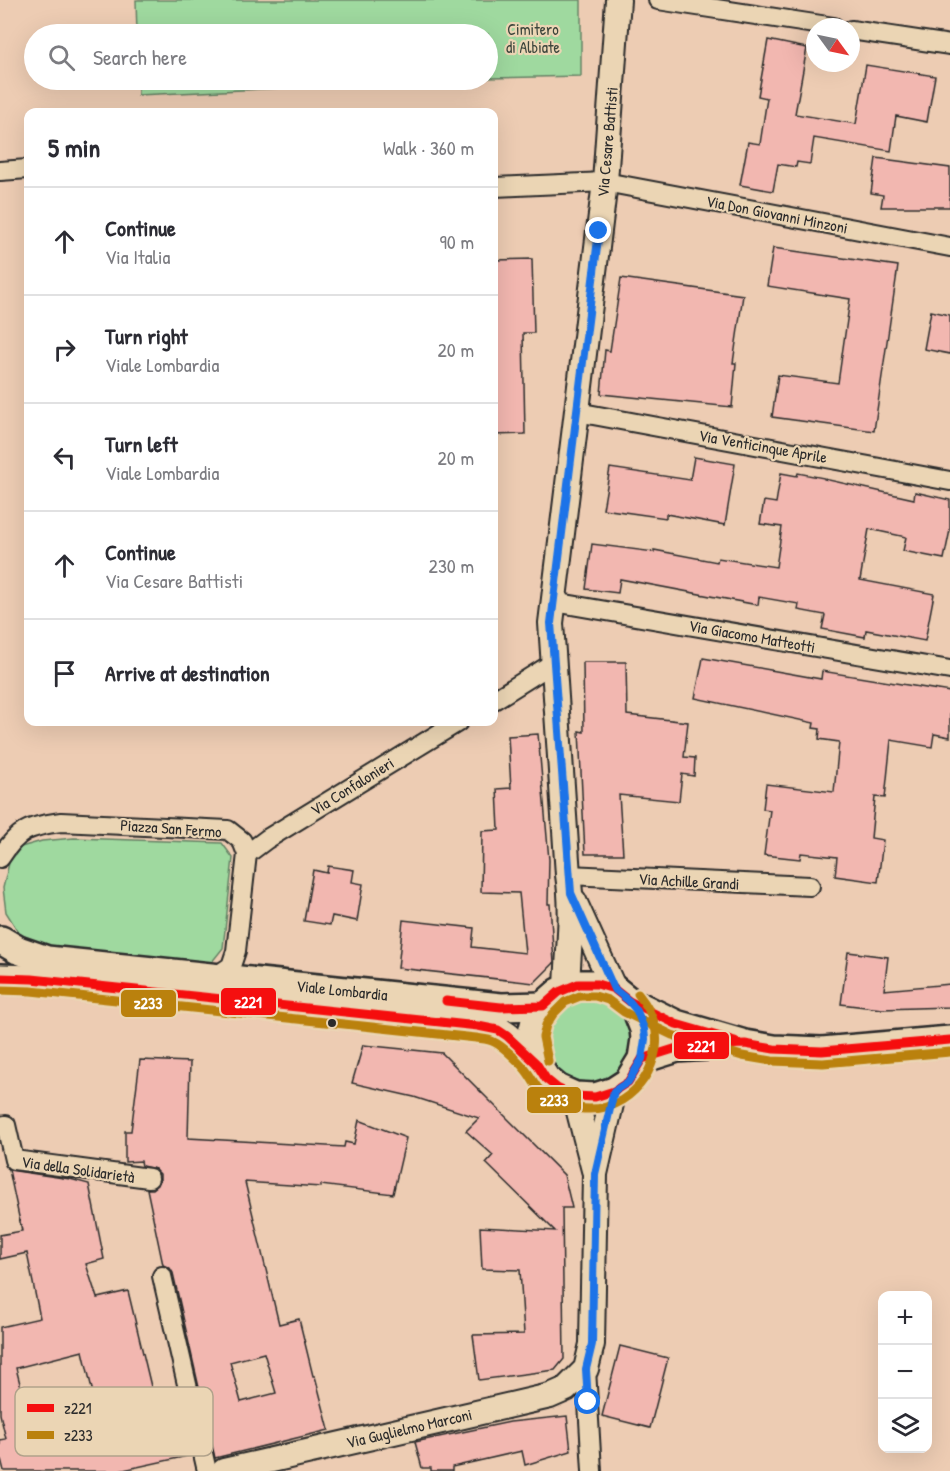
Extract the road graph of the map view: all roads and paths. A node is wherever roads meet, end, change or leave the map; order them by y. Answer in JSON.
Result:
{"nodes":[{"id":1,"x":618,"y":0,"type":"edge"},
{"id":2,"x":658,"y":0,"type":"edge"},
{"id":3,"x":806,"y":23,"type":"edge"},
{"id":4,"x":860,"y":31,"type":"edge"},
{"id":5,"x":950,"y":45,"type":"edge"},
{"id":6,"x":24,"y":169,"type":"edge"},
{"id":7,"x":0,"y":171,"type":"edge"},
{"id":8,"x":605,"y":182,"type":"junction"},
{"id":9,"x":498,"y":187,"type":"edge"},
{"id":10,"x":950,"y":247,"type":"edge"},
{"id":11,"x":577,"y":412,"type":"junction"},
{"id":12,"x":950,"y":481,"type":"edge"},
{"id":13,"x":554,"y":602,"type":"junction"},
{"id":14,"x":553,"y":663,"type":"junction"},
{"id":15,"x":950,"y":669,"type":"edge"},
{"id":16,"x":498,"y":697,"type":"edge"},
{"id":17,"x":451,"y":726,"type":"edge"},
{"id":18,"x":248,"y":854,"type":"junction"},
{"id":19,"x":0,"y":858,"type":"edge"},
{"id":20,"x":569,"y":884,"type":"junction"},
{"id":21,"x":810,"y":886,"type":"dead end"},
{"id":22,"x":0,"y":941,"type":"edge"},
{"id":23,"x":215,"y":977,"type":"junction"},
{"id":24,"x":0,"y":978,"type":"edge"},
{"id":25,"x":567,"y":989,"type":"junction"},
{"id":26,"x":622,"y":995,"type":"junction"},
{"id":27,"x":543,"y":1006,"type":"junction"},
{"id":28,"x":950,"y":1040,"type":"edge"},
{"id":29,"x":745,"y":1044,"type":"junction"},
{"id":30,"x":642,"y":1059,"type":"junction"},
{"id":31,"x":536,"y":1062,"type":"junction"},
{"id":32,"x":614,"y":1091,"type":"junction"},
{"id":33,"x":575,"y":1096,"type":"junction"},
{"id":34,"x":0,"y":1126,"type":"edge"},
{"id":35,"x":595,"y":1174,"type":"junction"},
{"id":36,"x":149,"y":1178,"type":"dead end"},
{"id":37,"x":162,"y":1276,"type":"dead end"},
{"id":38,"x":586,"y":1369,"type":"junction"},
{"id":39,"x":188,"y":1387,"type":"edge"},
{"id":40,"x":204,"y":1456,"type":"edge"},
{"id":41,"x":207,"y":1471,"type":"edge"},
{"id":42,"x":224,"y":1471,"type":"edge"},
{"id":43,"x":592,"y":1471,"type":"edge"}],
"edges":[{"from":1,"to":8,"type":"street","name":"Via Cesare Battisti"},
{"from":2,"to":3,"type":"street"},
{"from":4,"to":5,"type":"street"},
{"from":6,"to":7,"type":"street"},
{"from":8,"to":9,"type":"street","name":"Via Don Giovanni Minzoni"},
{"from":8,"to":10,"type":"street","name":"Via Don Giovanni Minzoni"},
{"from":8,"to":11,"type":"street","name":"Via Cesare Battisti"},
{"from":11,"to":12,"type":"street","name":"Via Venticinque Aprile"},
{"from":11,"to":13,"type":"street","name":"Via Cesare Battisti"},
{"from":13,"to":14,"type":"street","name":"Via Cesare Battisti"},
{"from":13,"to":15,"type":"street","name":"Via Giacomo Matteotti"},
{"from":14,"to":16,"type":"street"},
{"from":14,"to":20,"type":"street","name":"Via Cesare Battisti"},
{"from":17,"to":18,"type":"street","name":"Via Confalonieri"},
{"from":18,"to":19,"type":"street","name":"Piazza San Fermo"},
{"from":18,"to":23,"type":"street"},
{"from":20,"to":21,"type":"street","name":"Via Achille Grandi"},
{"from":20,"to":25,"type":"street","name":"Via Cesare Battisti"},
{"from":20,"to":26,"type":"street","name":"Via Cesare Battisti"},
{"from":22,"to":23,"type":"main road","name":"Viale Lombardia"},
{"from":23,"to":27,"type":"main road","name":"Viale Lombardia"},
{"from":24,"to":31,"type":"main road","name":"Viale Lombardia"},
{"from":25,"to":26,"type":"main road"},
{"from":25,"to":27,"type":"main road"},
{"from":26,"to":29,"type":"main road"},
{"from":26,"to":30,"type":"main road"},
{"from":27,"to":31,"type":"main road"},
{"from":28,"to":29,"type":"main road"},
{"from":29,"to":30,"type":"main road"},
{"from":30,"to":32,"type":"main road"},
{"from":31,"to":33,"type":"main road","name":"Viale Lombardia"},
{"from":32,"to":33,"type":"main road"},
{"from":32,"to":35,"type":"street"},
{"from":33,"to":35,"type":"street"},
{"from":34,"to":36,"type":"street","name":"Via della Solidarietà"},
{"from":35,"to":38,"type":"street"},
{"from":37,"to":39,"type":"street"},
{"from":38,"to":42,"type":"street","name":"Via Guglielmo Marconi"},
{"from":38,"to":43,"type":"street"},
{"from":40,"to":41,"type":"street"}]}
